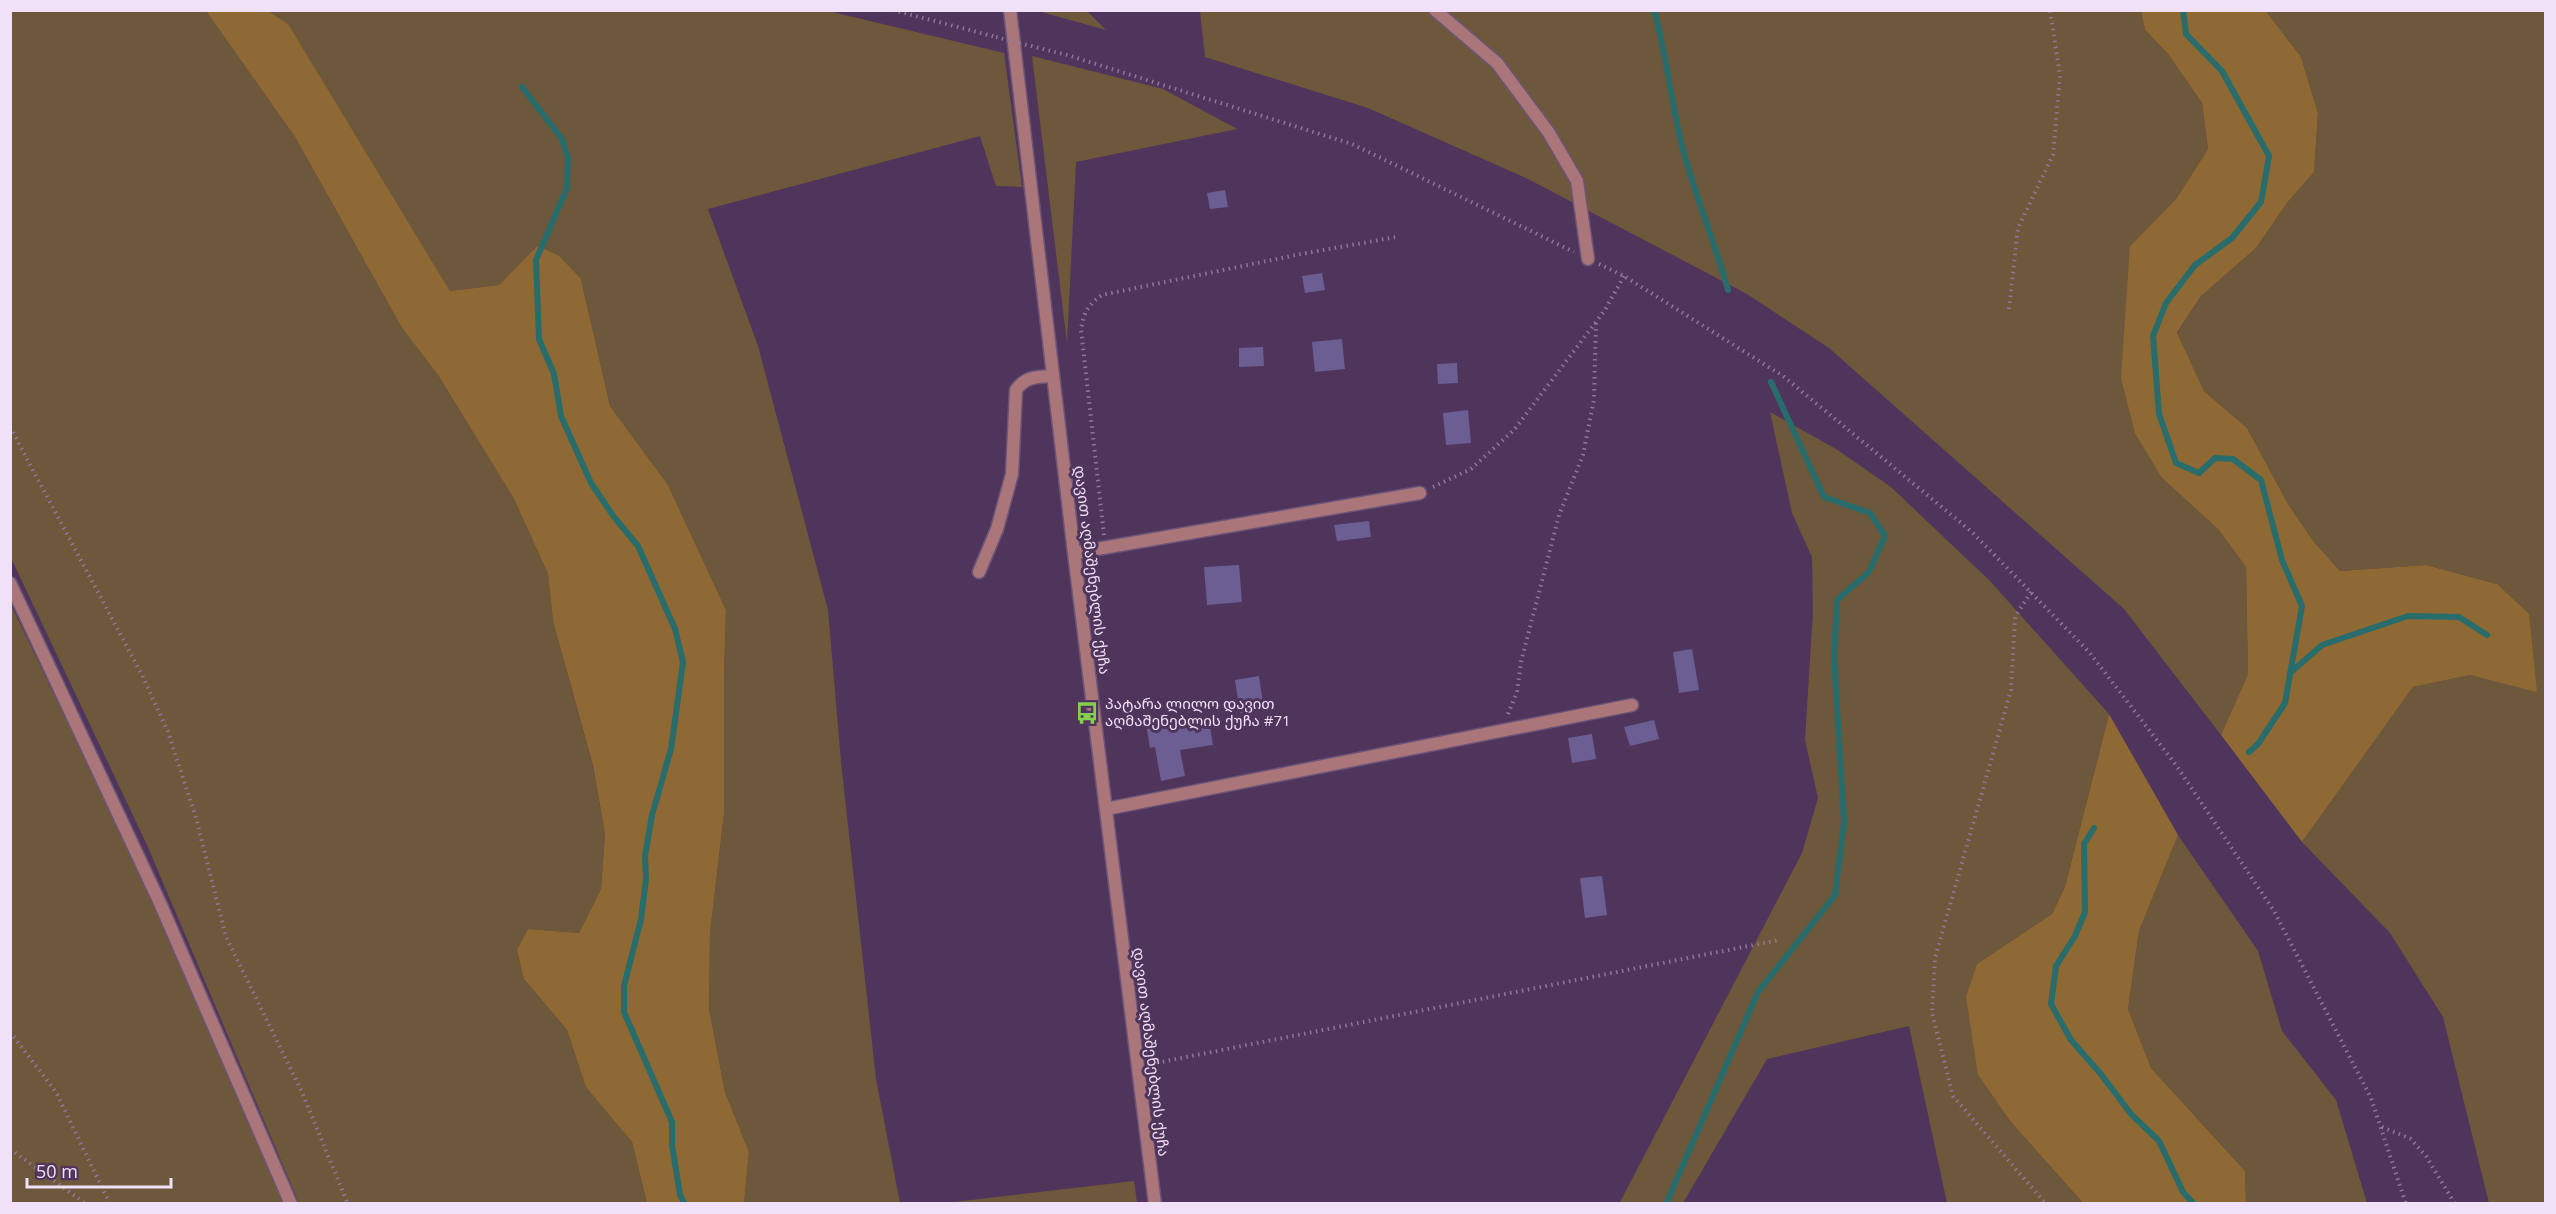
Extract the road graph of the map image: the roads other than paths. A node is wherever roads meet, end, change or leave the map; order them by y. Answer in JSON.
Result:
{"nodes":[{"id":1,"x":1010,"y":10,"type":"edge"},
{"id":2,"x":1435,"y":10,"type":"edge"},
{"id":3,"x":1588,"y":258,"type":"road end"},
{"id":4,"x":1053,"y":376,"type":"junction"},
{"id":5,"x":1420,"y":493,"type":"road end"},
{"id":6,"x":1074,"y":553,"type":"junction"},
{"id":7,"x":979,"y":572,"type":"dead end"},
{"id":8,"x":10,"y":584,"type":"edge"},
{"id":9,"x":1632,"y":705,"type":"dead end"},
{"id":10,"x":1106,"y":809,"type":"junction"},
{"id":11,"x":291,"y":1203,"type":"edge"},
{"id":12,"x":1155,"y":1203,"type":"edge"}],
"edges":[{"from":1,"to":4,"type":"street","name":"დავით აღმაშენებლის ქუჩა"},
{"from":2,"to":3,"type":"street"},
{"from":4,"to":6,"type":"street","name":"დავით აღმაშენებლის ქუჩა"},
{"from":4,"to":7,"type":"street"},
{"from":5,"to":6,"type":"street"},
{"from":6,"to":10,"type":"street","name":"დავით აღმაშენებლის ქუჩა"},
{"from":8,"to":11,"type":"street"},
{"from":9,"to":10,"type":"street"},
{"from":10,"to":12,"type":"street","name":"დავით აღმაშენებლის ქუჩა"}]}
